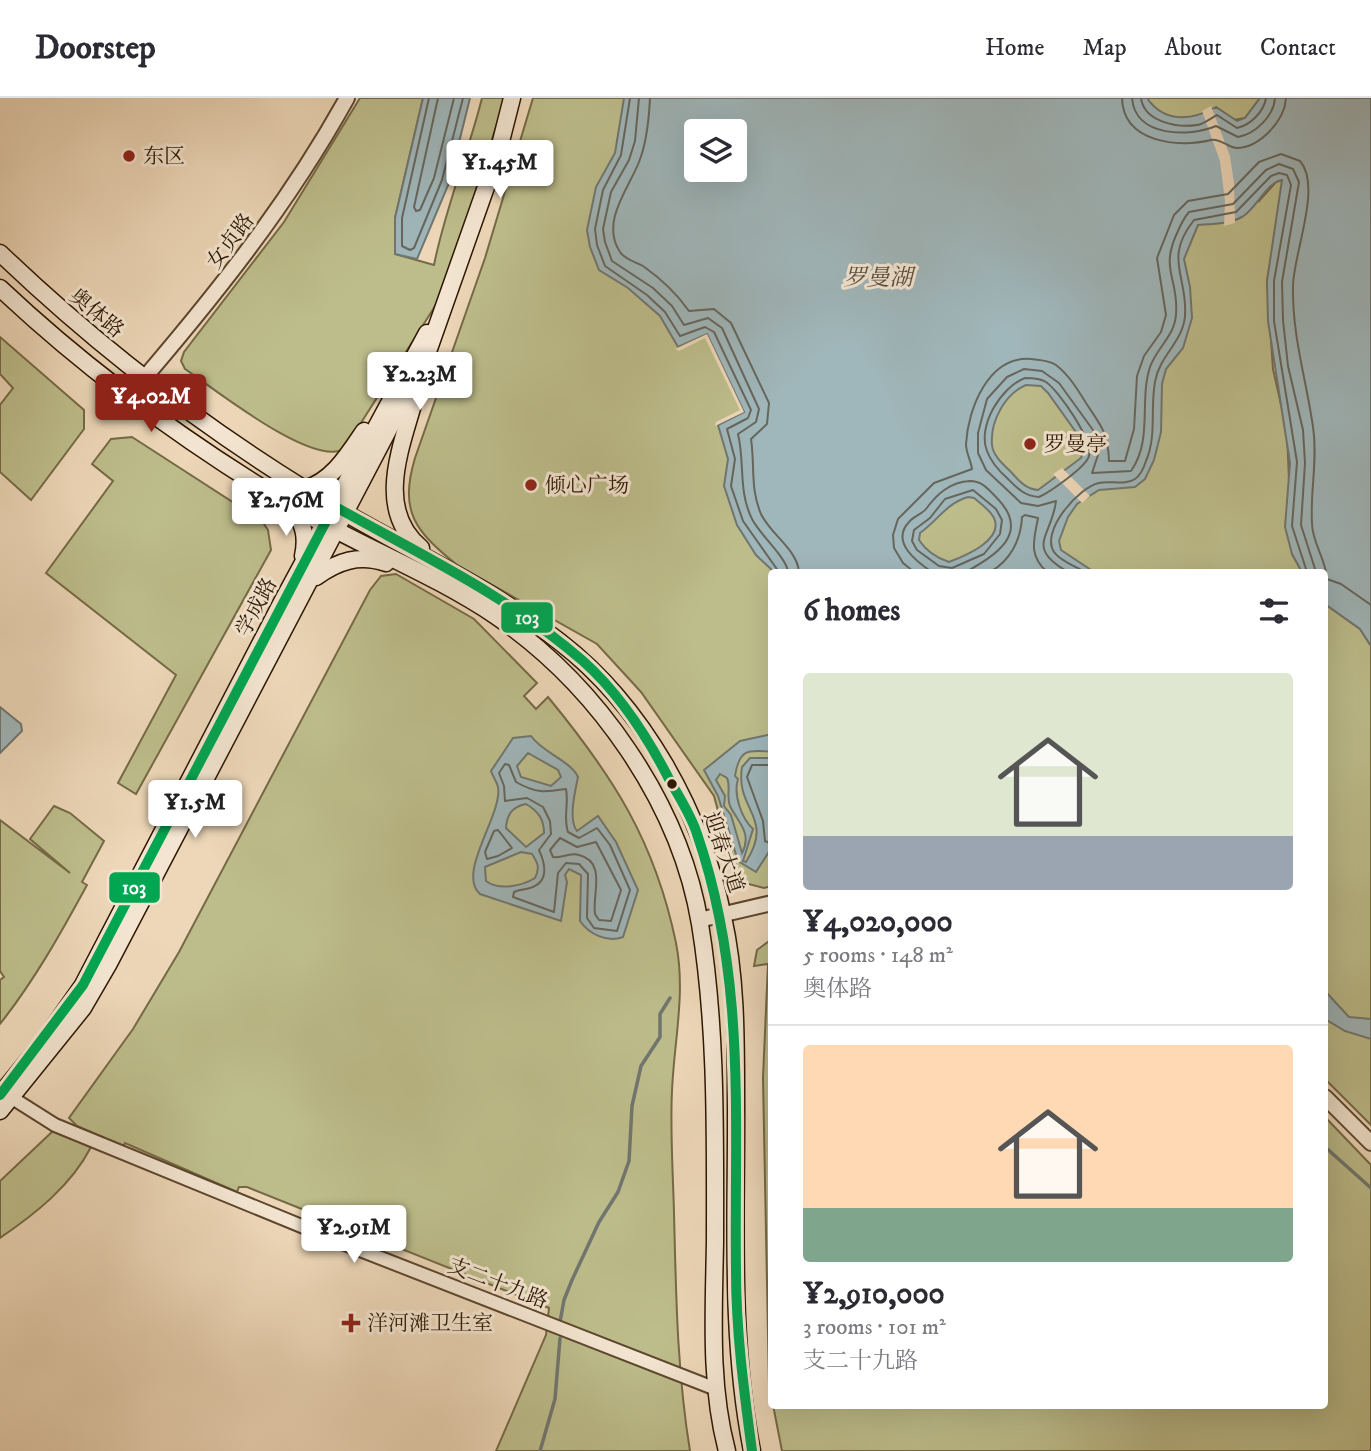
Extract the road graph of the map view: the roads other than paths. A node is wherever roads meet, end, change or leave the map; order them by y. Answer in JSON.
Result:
{"nodes":[{"id":1,"x":347,"y":98,"type":"edge"},
{"id":2,"x":512,"y":98,"type":"edge"},
{"id":3,"x":0,"y":253,"type":"edge"},
{"id":4,"x":0,"y":288,"type":"edge"},
{"id":5,"x":421,"y":355,"type":"junction"},
{"id":6,"x":143,"y":379,"type":"junction"},
{"id":7,"x":128,"y":397,"type":"junction"},
{"id":8,"x":304,"y":489,"type":"junction"},
{"id":9,"x":289,"y":504,"type":"junction"},
{"id":10,"x":340,"y":510,"type":"junction"},
{"id":11,"x":331,"y":528,"type":"junction"},
{"id":12,"x":301,"y":567,"type":"junction"},
{"id":13,"x":314,"y":578,"type":"junction"},
{"id":14,"x":446,"y":578,"type":"junction"},
{"id":15,"x":696,"y":829,"type":"junction"},
{"id":16,"x":674,"y":837,"type":"junction"},
{"id":17,"x":768,"y":904,"type":"edge"},
{"id":18,"x":723,"y":915,"type":"junction"},
{"id":19,"x":699,"y":920,"type":"junction"},
{"id":20,"x":711,"y":1017,"type":"junction"},
{"id":21,"x":736,"y":1018,"type":"junction"},
{"id":22,"x":4,"y":1094,"type":"edge"},
{"id":23,"x":1328,"y":1100,"type":"edge"},
{"id":24,"x":0,"y":1111,"type":"edge"},
{"id":25,"x":1371,"y":1143,"type":"edge"},
{"id":26,"x":716,"y":1389,"type":"junction"},
{"id":27,"x":727,"y":1451,"type":"edge"},
{"id":28,"x":752,"y":1451,"type":"edge"}],
"edges":[{"from":1,"to":6,"type":"street","name":"女贞路"},
{"from":2,"to":5,"type":"main road","name":"学成路"},
{"from":3,"to":6,"type":"main road","name":"奥体路"},
{"from":4,"to":7,"type":"main road"},
{"from":5,"to":8,"type":"main road"},
{"from":5,"to":10,"type":"main road","name":"学成路"},
{"from":5,"to":14,"type":"main road"},
{"from":6,"to":7,"type":"street","name":"女贞路"},
{"from":6,"to":8,"type":"main road","name":"奥体路"},
{"from":7,"to":9,"type":"main road"},
{"from":8,"to":10,"type":"main road","name":"奥体路"},
{"from":9,"to":11,"type":"main road"},
{"from":9,"to":12,"type":"main road"},
{"from":10,"to":11,"type":"main road","name":"学成路"},
{"from":10,"to":14,"type":"main road","name":"迎春大道"},
{"from":11,"to":12,"type":"main road","name":"学成路"},
{"from":11,"to":13,"type":"main road","name":"学成路"},
{"from":11,"to":14,"type":"main road","name":"迎春大道"},
{"from":12,"to":22,"type":"main road","name":"学成路"},
{"from":13,"to":14,"type":"main road"},
{"from":13,"to":22,"type":"main road","name":"学成路"},
{"from":14,"to":15,"type":"main road","name":"迎春大道"},
{"from":14,"to":16,"type":"main road","name":"迎春大道"},
{"from":15,"to":16,"type":"main road"},
{"from":15,"to":18,"type":"main road","name":"迎春大道"},
{"from":16,"to":19,"type":"main road","name":"迎春大道"},
{"from":17,"to":18,"type":"street"},
{"from":18,"to":19,"type":"street"},
{"from":18,"to":21,"type":"main road","name":"迎春大道"},
{"from":19,"to":20,"type":"main road","name":"迎春大道"},
{"from":20,"to":21,"type":"main road"},
{"from":20,"to":26,"type":"main road","name":"迎春大道"},
{"from":21,"to":28,"type":"main road","name":"迎春大道"},
{"from":22,"to":24,"type":"main road","name":"学成路"},
{"from":22,"to":26,"type":"street","name":"支二十九路"},
{"from":23,"to":25,"type":"street"},
{"from":26,"to":27,"type":"main road","name":"迎春大道"}]}
